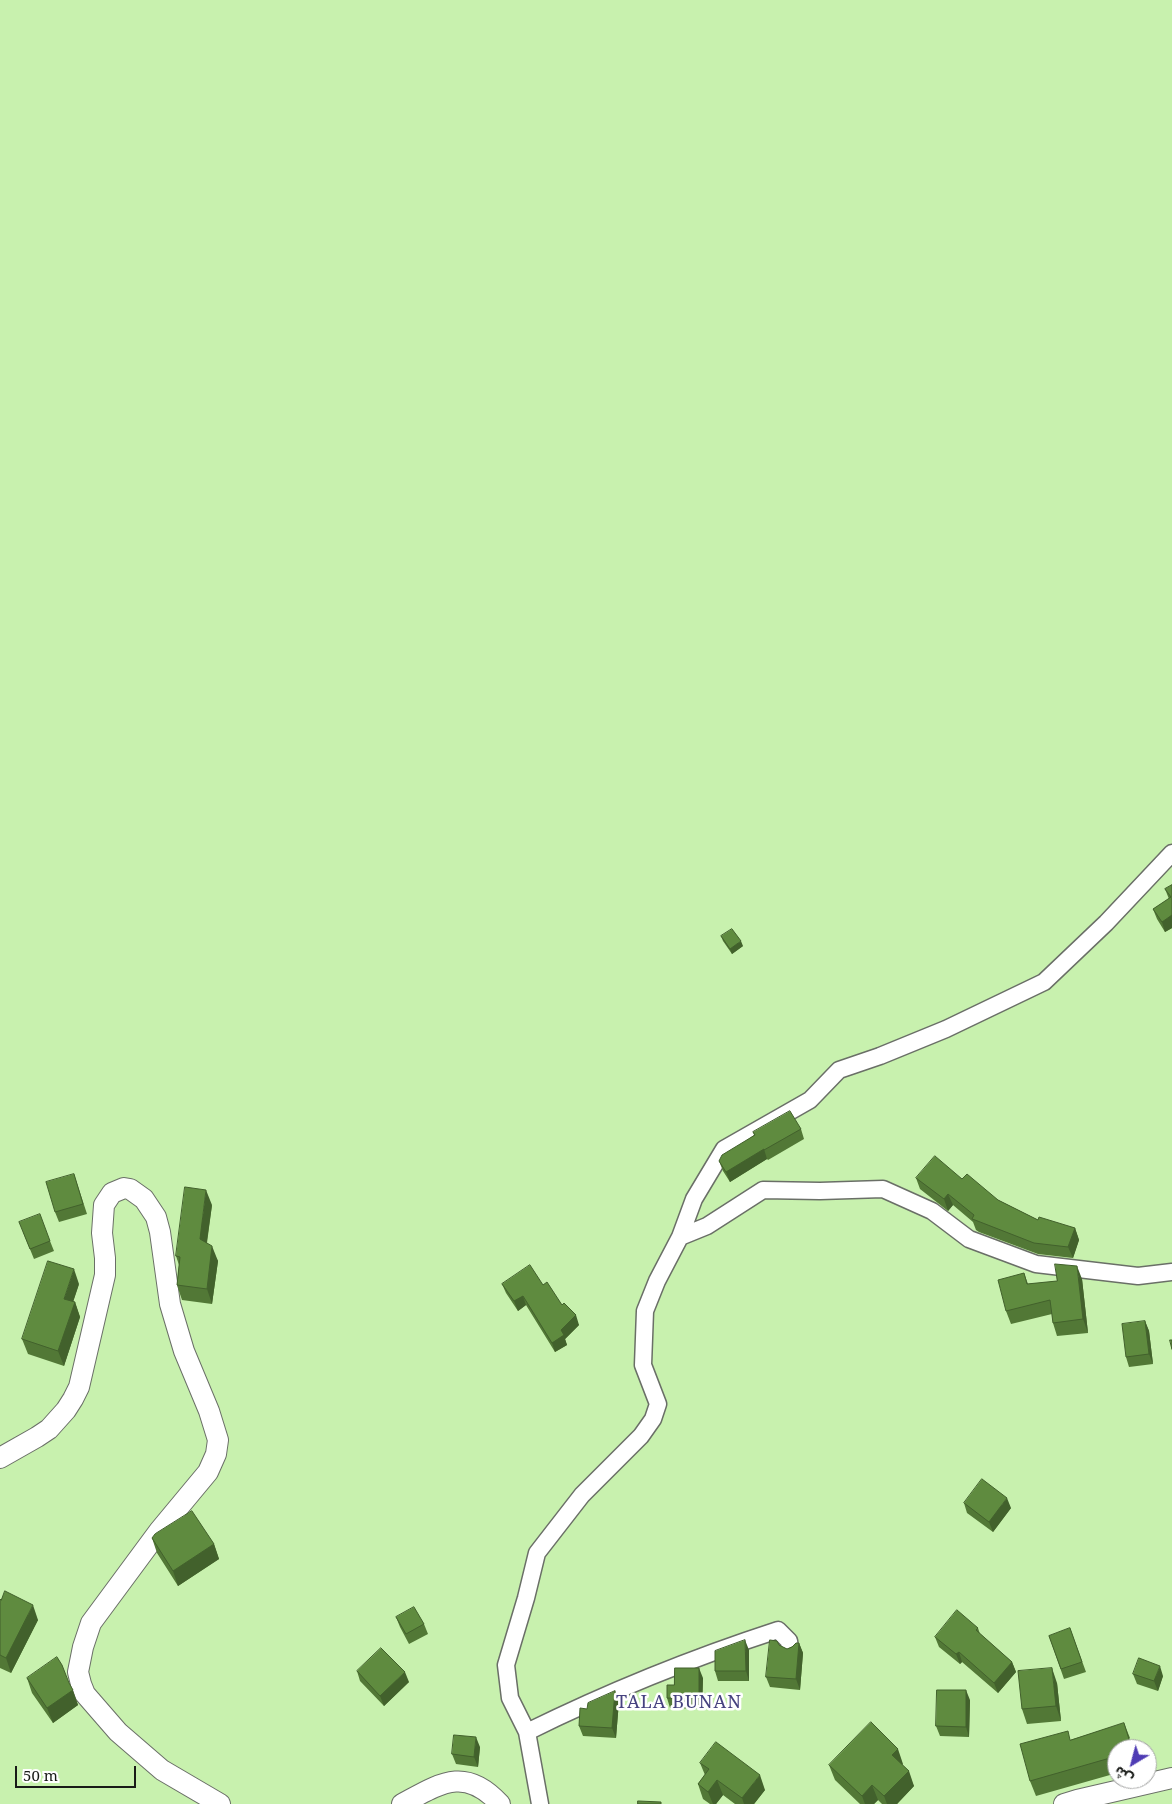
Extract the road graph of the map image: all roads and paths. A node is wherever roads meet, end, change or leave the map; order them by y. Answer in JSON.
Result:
{"nodes":[{"id":1,"x":1172,"y":853,"type":"edge"},
{"id":2,"x":680,"y":1236,"type":"junction"},
{"id":3,"x":1172,"y":1272,"type":"edge"},
{"id":4,"x":0,"y":1458,"type":"edge"},
{"id":5,"x":790,"y":1649,"type":"edge"},
{"id":6,"x":527,"y":1732,"type":"junction"},
{"id":7,"x":1172,"y":1778,"type":"edge"},
{"id":8,"x":220,"y":1804,"type":"edge"},
{"id":9,"x":402,"y":1804,"type":"edge"},
{"id":10,"x":500,"y":1804,"type":"edge"},
{"id":11,"x":540,"y":1804,"type":"edge"},
{"id":12,"x":1064,"y":1804,"type":"edge"}],
"edges":[{"from":1,"to":2,"type":"street"},
{"from":2,"to":3,"type":"street"},
{"from":2,"to":6,"type":"street"},
{"from":4,"to":8,"type":"main road"},
{"from":5,"to":6,"type":"street"},
{"from":6,"to":11,"type":"street"},
{"from":7,"to":12,"type":"main road"},
{"from":9,"to":10,"type":"main road"}]}
